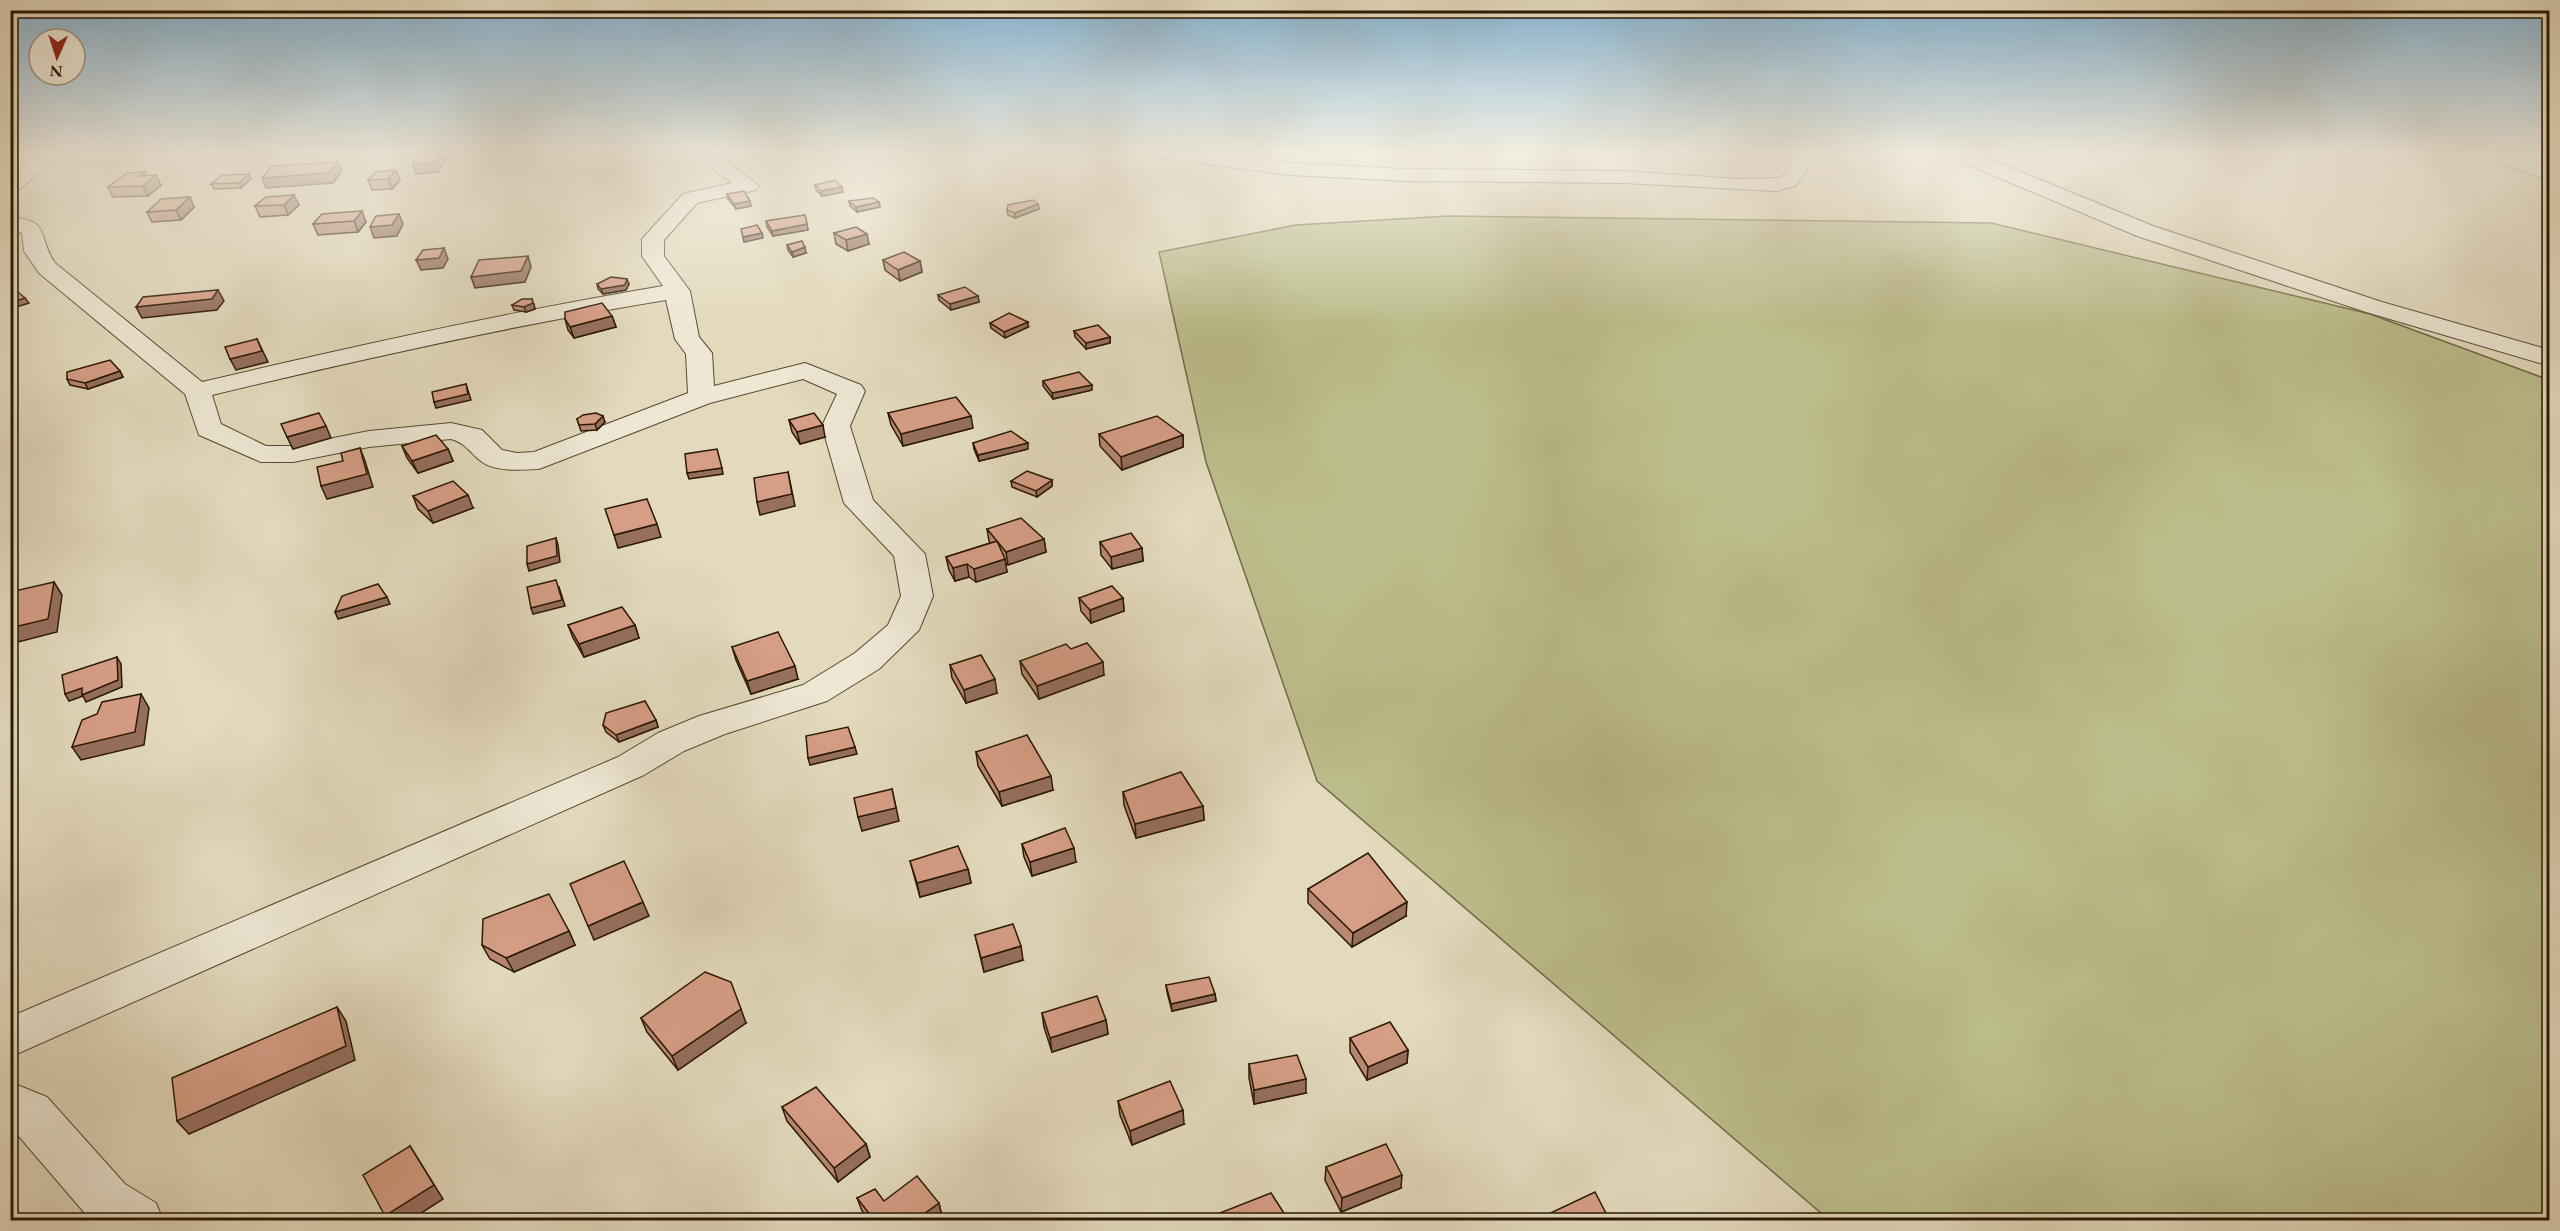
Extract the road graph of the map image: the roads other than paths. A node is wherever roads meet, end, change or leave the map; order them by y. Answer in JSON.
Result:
{"nodes":[{"id":1,"x":681,"y":208,"type":"edge"},
{"id":2,"x":2093,"y":208,"type":"edge"},
{"id":3,"x":10,"y":223,"type":"edge"},
{"id":4,"x":678,"y":291,"type":"junction"},
{"id":5,"x":2550,"y":358,"type":"edge"},
{"id":6,"x":197,"y":392,"type":"junction"},
{"id":7,"x":701,"y":397,"type":"junction"},
{"id":8,"x":10,"y":1038,"type":"edge"},
{"id":9,"x":10,"y":1103,"type":"edge"},
{"id":10,"x":138,"y":1221,"type":"edge"}],
"edges":[{"from":1,"to":4,"type":"street"},
{"from":2,"to":5,"type":"street"},
{"from":3,"to":6,"type":"street"},
{"from":4,"to":6,"type":"street"},
{"from":4,"to":7,"type":"street"},
{"from":6,"to":7,"type":"street"},
{"from":7,"to":8,"type":"street"},
{"from":9,"to":10,"type":"street"}]}
